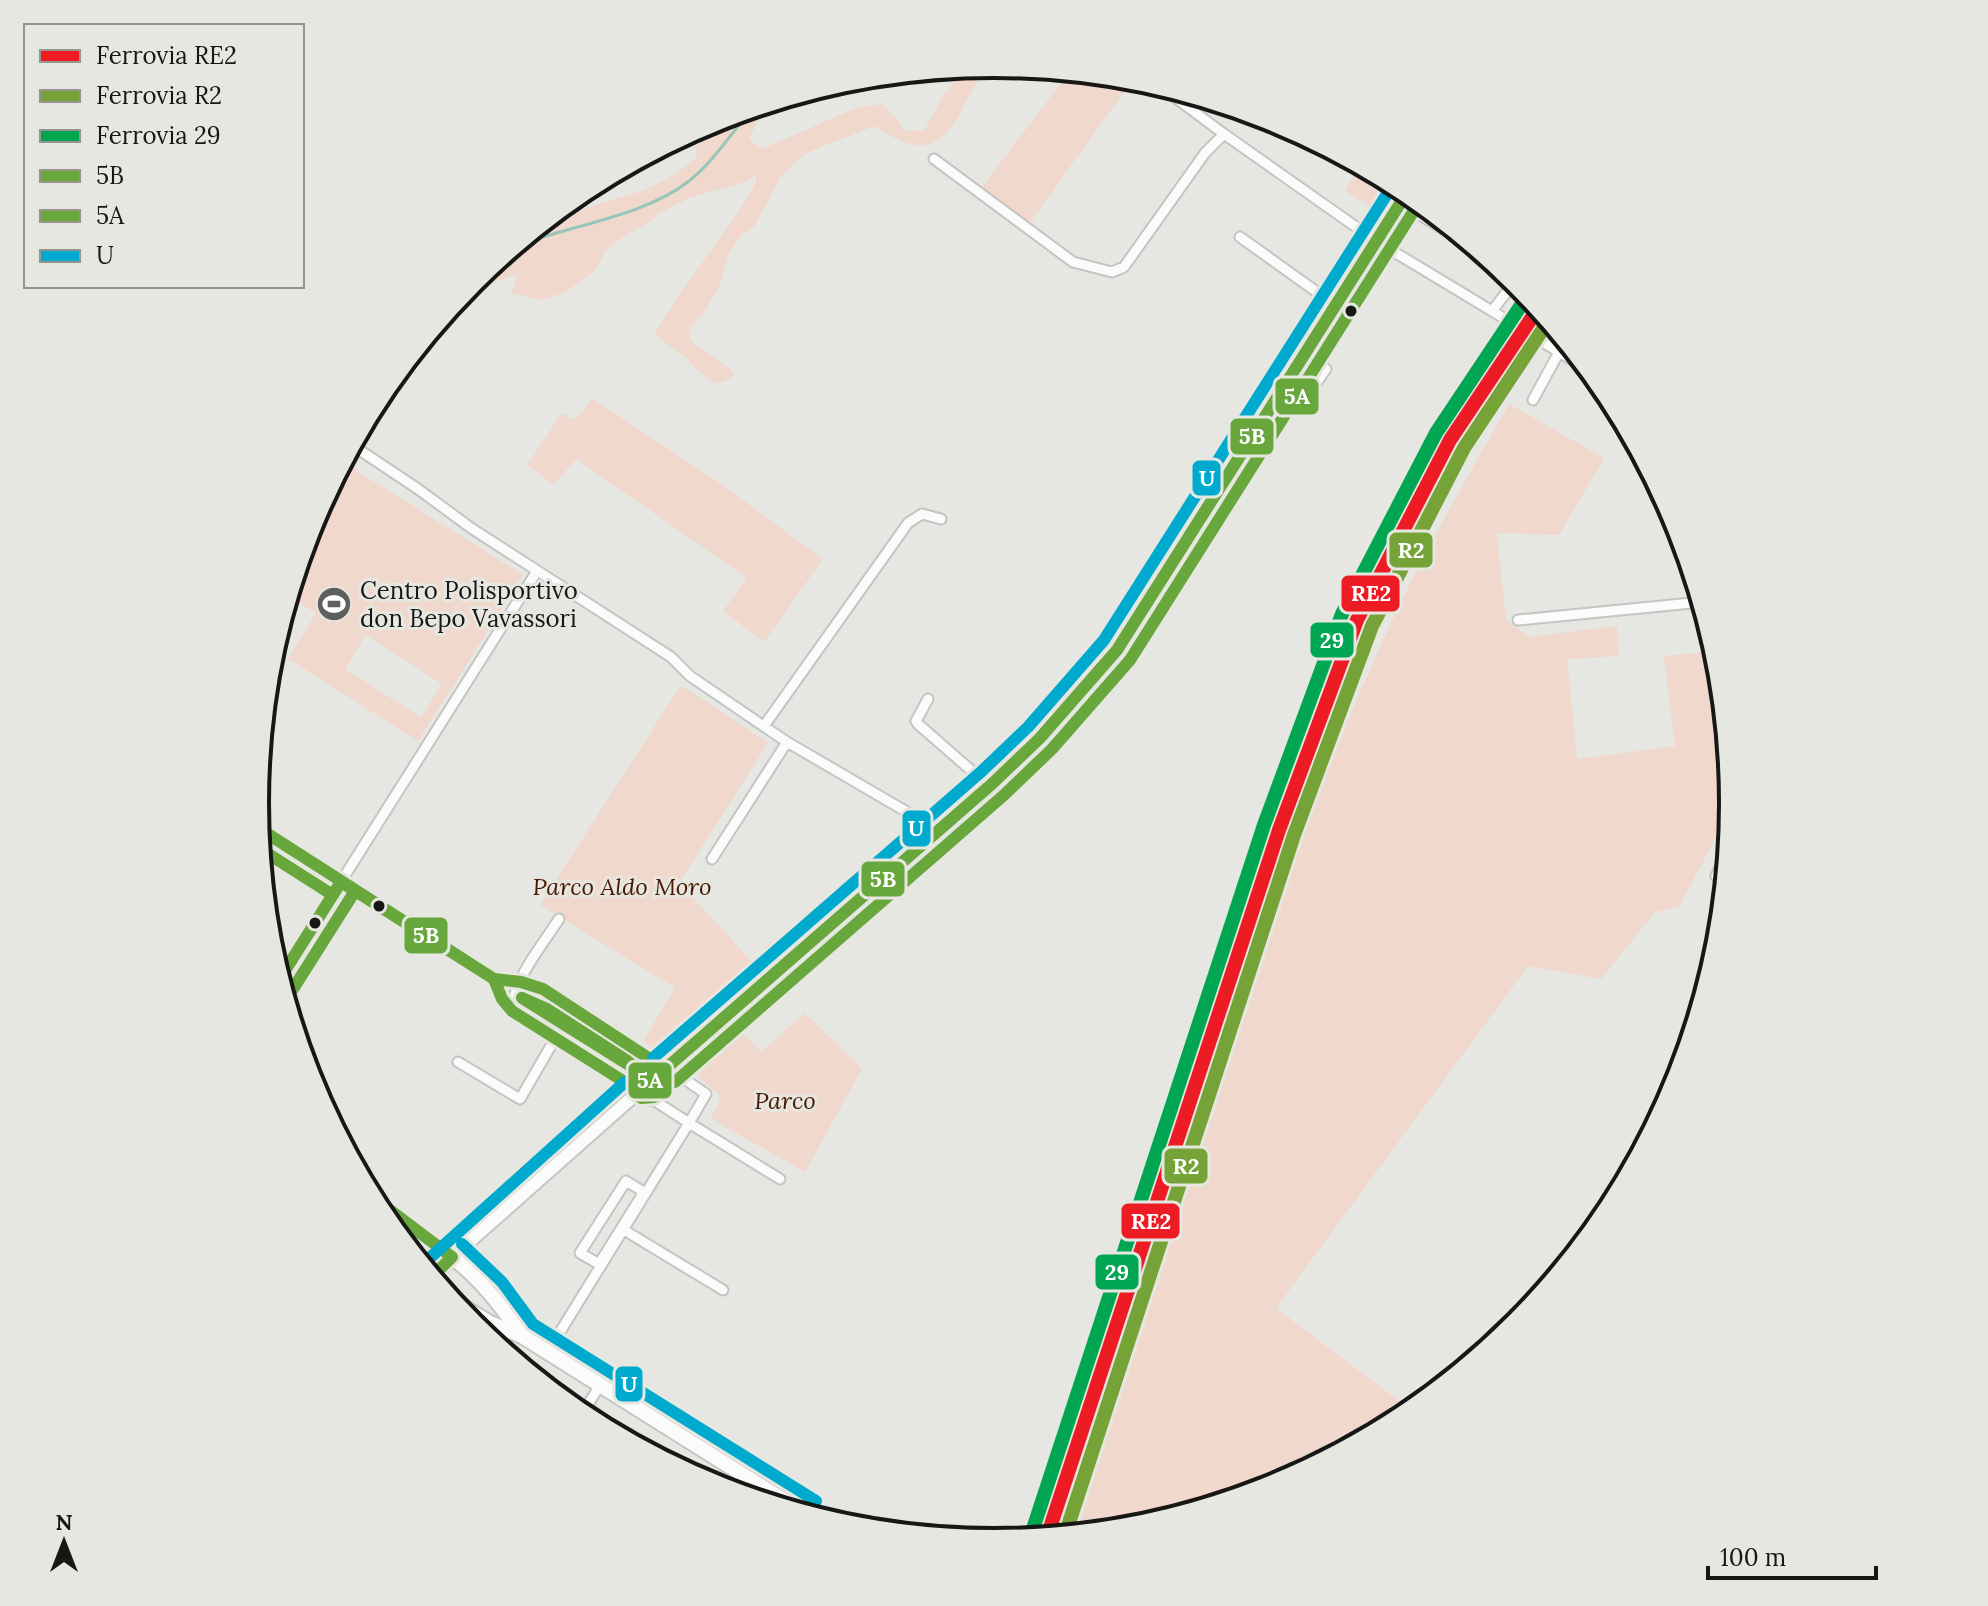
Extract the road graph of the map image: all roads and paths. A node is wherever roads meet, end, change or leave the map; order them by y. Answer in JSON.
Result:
{"nodes":[{"id":1,"x":1183,"y":103,"type":"edge"},
{"id":2,"x":1224,"y":134,"type":"junction"},
{"id":3,"x":934,"y":159,"type":"dead end"},
{"id":4,"x":1400,"y":203,"type":"edge"},
{"id":5,"x":1240,"y":237,"type":"dead end"},
{"id":6,"x":1376,"y":241,"type":"junction"},
{"id":7,"x":1508,"y":291,"type":"edge"},
{"id":8,"x":1335,"y":305,"type":"junction"},
{"id":9,"x":1492,"y":311,"type":"junction"},
{"id":10,"x":1559,"y":352,"type":"junction"},
{"id":11,"x":1563,"y":354,"type":"edge"},
{"id":12,"x":1297,"y":367,"type":"junction"},
{"id":13,"x":1326,"y":369,"type":"dead end"},
{"id":14,"x":1317,"y":382,"type":"junction"},
{"id":15,"x":1307,"y":399,"type":"dead end"},
{"id":16,"x":1533,"y":400,"type":"dead end"},
{"id":17,"x":360,"y":451,"type":"edge"},
{"id":18,"x":941,"y":519,"type":"dead end"},
{"id":19,"x":537,"y":571,"type":"junction"},
{"id":20,"x":1691,"y":603,"type":"edge"},
{"id":21,"x":1518,"y":620,"type":"dead end"},
{"id":22,"x":928,"y":699,"type":"dead end"},
{"id":23,"x":764,"y":726,"type":"junction"},
{"id":24,"x":787,"y":742,"type":"junction"},
{"id":25,"x":985,"y":782,"type":"junction"},
{"id":26,"x":936,"y":833,"type":"junction"},
{"id":27,"x":270,"y":836,"type":"edge"},
{"id":28,"x":712,"y":859,"type":"dead end"},
{"id":29,"x":341,"y":882,"type":"junction"},
{"id":30,"x":559,"y":919,"type":"dead end"},
{"id":31,"x":288,"y":966,"type":"edge"},
{"id":32,"x":494,"y":979,"type":"junction"},
{"id":33,"x":522,"y":981,"type":"junction"},
{"id":34,"x":512,"y":1011,"type":"junction"},
{"id":35,"x":591,"y":1020,"type":"junction"},
{"id":36,"x":556,"y":1037,"type":"junction"},
{"id":37,"x":572,"y":1049,"type":"junction"},
{"id":38,"x":458,"y":1062,"type":"dead end"},
{"id":39,"x":661,"y":1069,"type":"junction"},
{"id":40,"x":637,"y":1093,"type":"junction"},
{"id":41,"x":689,"y":1123,"type":"junction"},
{"id":42,"x":780,"y":1179,"type":"dead end"},
{"id":43,"x":626,"y":1181,"type":"joint"},
{"id":44,"x":399,"y":1217,"type":"edge"},
{"id":45,"x":624,"y":1230,"type":"junction"},
{"id":46,"x":452,"y":1257,"type":"junction"},
{"id":47,"x":440,"y":1269,"type":"edge"},
{"id":48,"x":723,"y":1290,"type":"dead end"},
{"id":49,"x":486,"y":1321,"type":"edge"},
{"id":50,"x":522,"y":1336,"type":"junction"},
{"id":51,"x":547,"y":1353,"type":"junction"},
{"id":52,"x":600,"y":1385,"type":"junction"},
{"id":53,"x":588,"y":1404,"type":"edge"},
{"id":54,"x":772,"y":1493,"type":"edge"}],
"edges":[{"from":1,"to":2,"type":"street"},
{"from":2,"to":3,"type":"street"},
{"from":2,"to":6,"type":"street"},
{"from":4,"to":6,"type":"main road"},
{"from":5,"to":8,"type":"street"},
{"from":6,"to":8,"type":"main road"},
{"from":6,"to":9,"type":"street"},
{"from":7,"to":9,"type":"street"},
{"from":8,"to":12,"type":"main road"},
{"from":9,"to":10,"type":"street"},
{"from":10,"to":11,"type":"street"},
{"from":10,"to":16,"type":"street"},
{"from":12,"to":14,"type":"street"},
{"from":12,"to":25,"type":"main road"},
{"from":13,"to":14,"type":"street"},
{"from":14,"to":15,"type":"street"},
{"from":17,"to":19,"type":"street"},
{"from":18,"to":23,"type":"street"},
{"from":19,"to":23,"type":"street"},
{"from":19,"to":29,"type":"street"},
{"from":20,"to":21,"type":"street"},
{"from":22,"to":25,"type":"street"},
{"from":23,"to":24,"type":"street"},
{"from":24,"to":26,"type":"street"},
{"from":24,"to":28,"type":"street"},
{"from":25,"to":26,"type":"main road"},
{"from":26,"to":39,"type":"main road"},
{"from":27,"to":29,"type":"street"},
{"from":29,"to":31,"type":"street"},
{"from":29,"to":32,"type":"street"},
{"from":30,"to":33,"type":"street"},
{"from":32,"to":33,"type":"street"},
{"from":32,"to":34,"type":"street"},
{"from":33,"to":34,"type":"street"},
{"from":33,"to":35,"type":"street"},
{"from":34,"to":36,"type":"street"},
{"from":35,"to":37,"type":"street"},
{"from":35,"to":39,"type":"street"},
{"from":36,"to":37,"type":"street"},
{"from":36,"to":38,"type":"street"},
{"from":37,"to":40,"type":"street"},
{"from":39,"to":40,"type":"main road"},
{"from":39,"to":40,"type":"main road"},
{"from":39,"to":41,"type":"street"},
{"from":40,"to":41,"type":"street"},
{"from":40,"to":46,"type":"main road"},
{"from":41,"to":42,"type":"street"},
{"from":41,"to":45,"type":"street"},
{"from":43,"to":43,"type":"street"},
{"from":44,"to":46,"type":"street"},
{"from":45,"to":48,"type":"street"},
{"from":45,"to":51,"type":"street"},
{"from":46,"to":47,"type":"main road"},
{"from":46,"to":50,"type":"main road"},
{"from":49,"to":50,"type":"main road"},
{"from":50,"to":51,"type":"main road"},
{"from":51,"to":52,"type":"main road"},
{"from":52,"to":53,"type":"street"},
{"from":52,"to":54,"type":"main road"}]}
